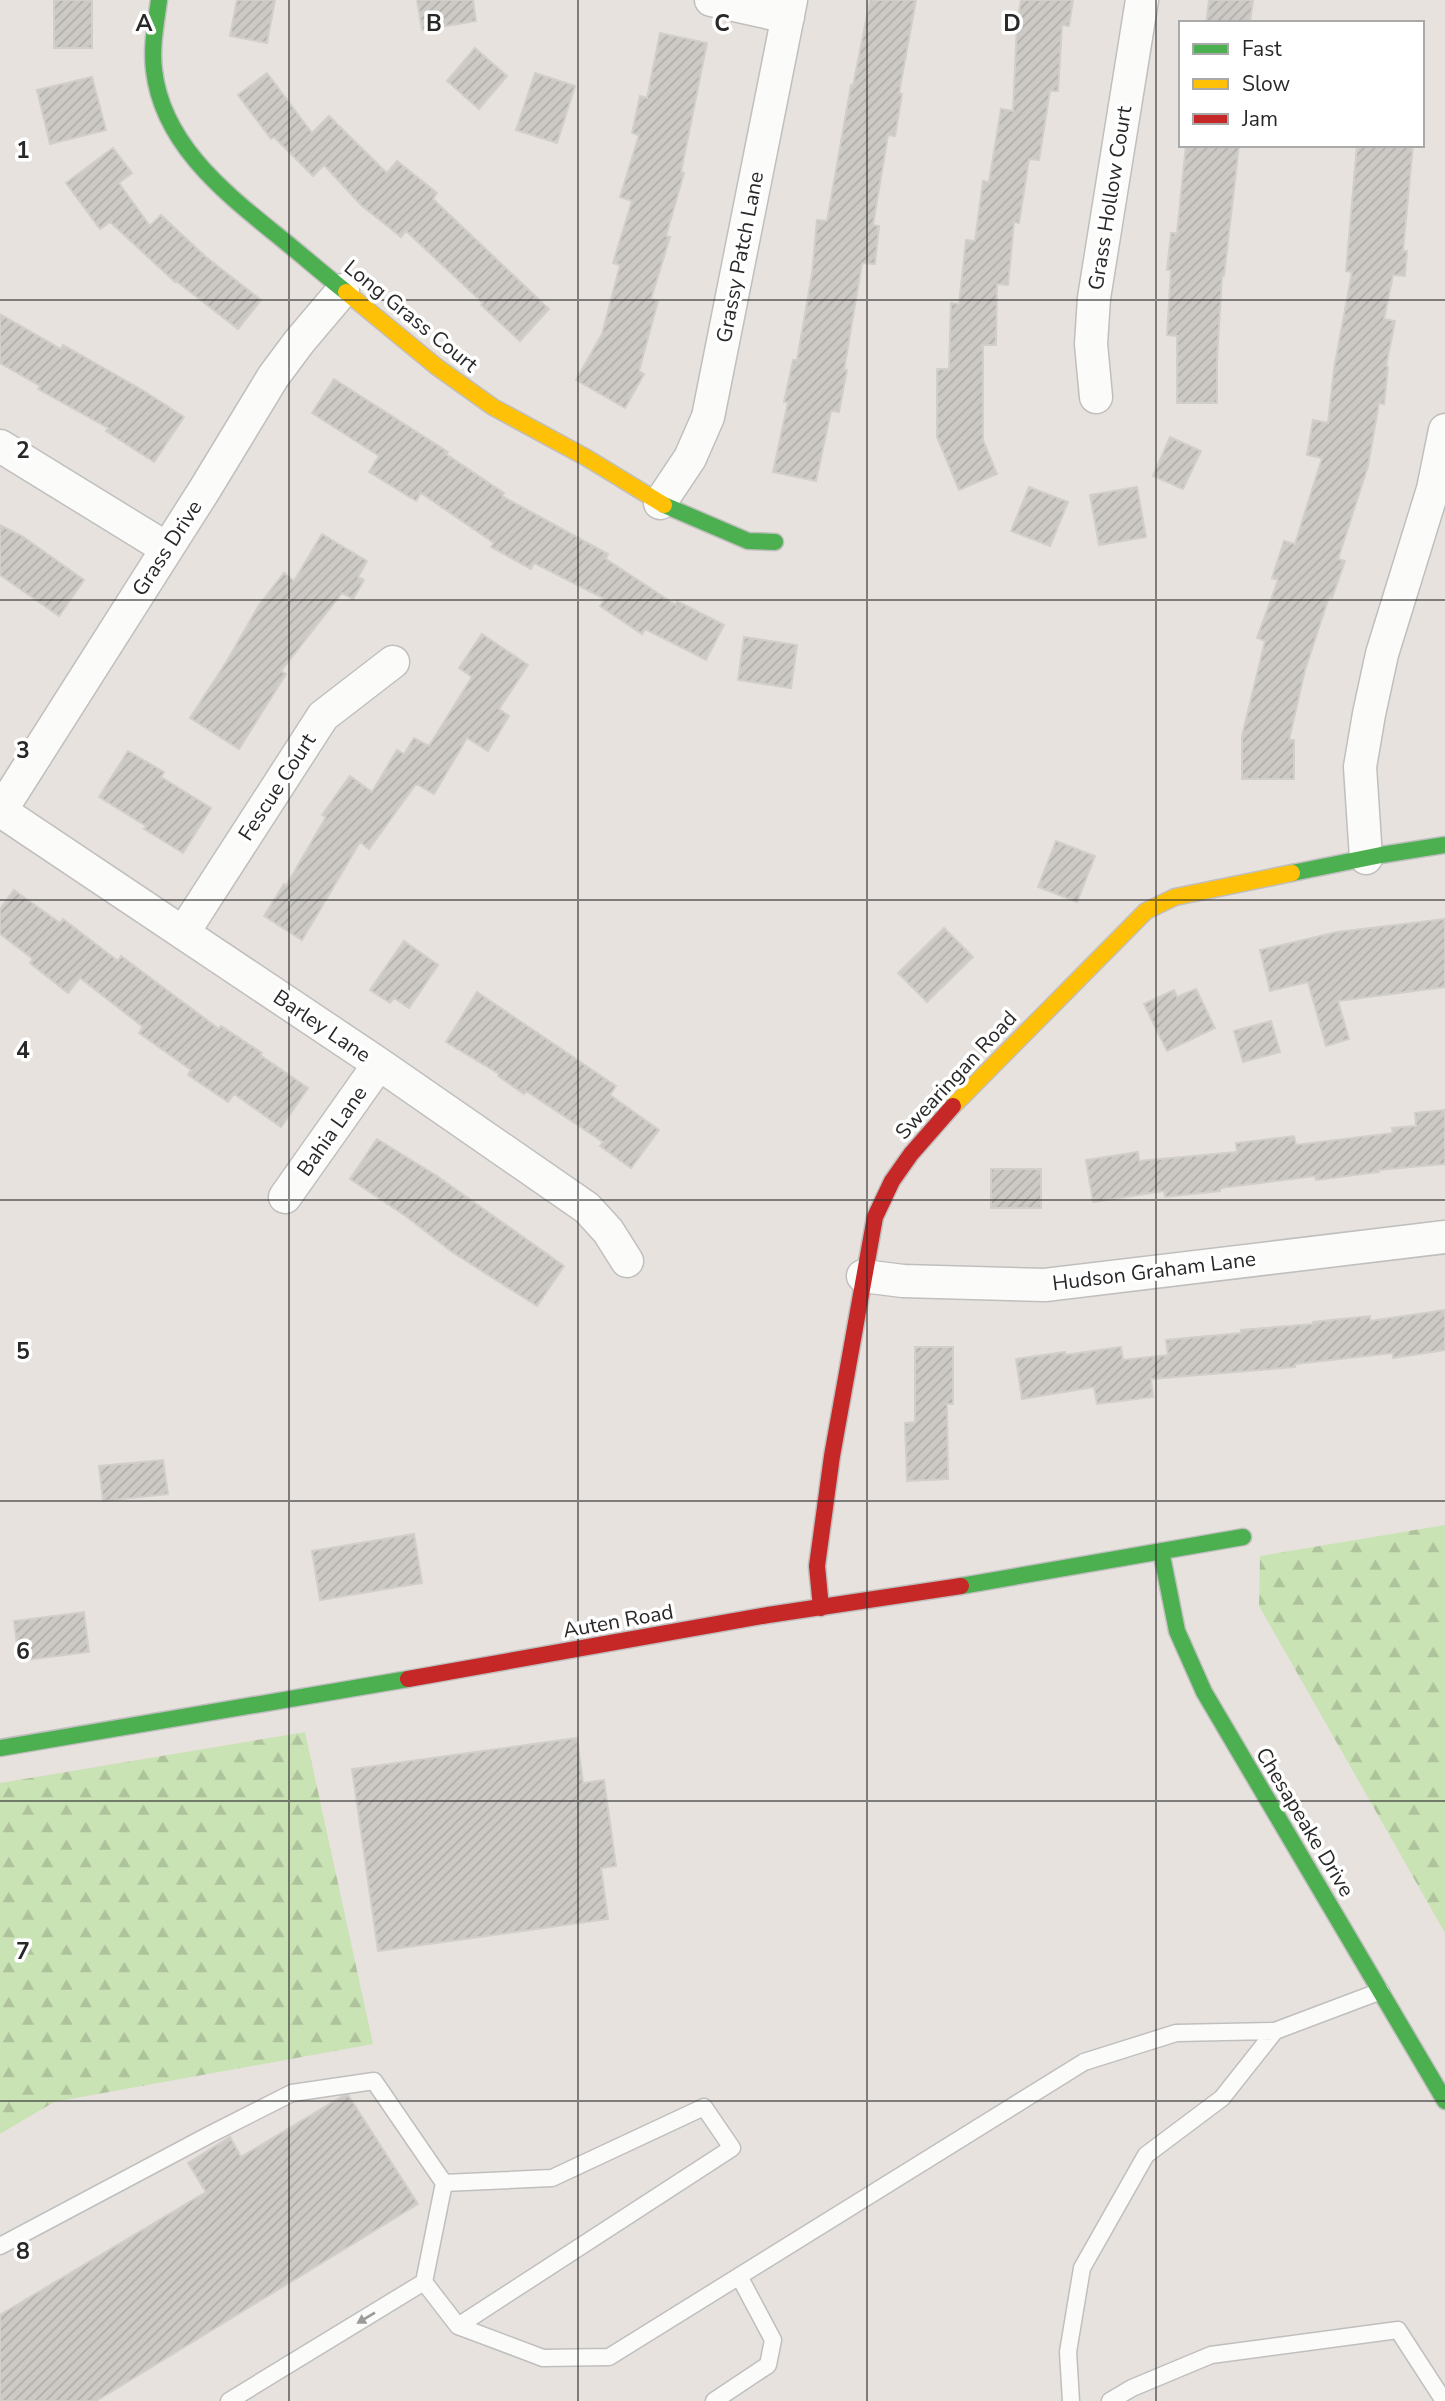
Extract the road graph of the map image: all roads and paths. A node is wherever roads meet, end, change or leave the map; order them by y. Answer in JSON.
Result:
{"nodes":[{"id":1,"x":159,"y":0,"type":"edge"},
{"id":2,"x":711,"y":0,"type":"edge"},
{"id":3,"x":1142,"y":0,"type":"edge"},
{"id":4,"x":790,"y":9,"type":"edge"},
{"id":5,"x":343,"y":290,"type":"junction"},
{"id":6,"x":1096,"y":397,"type":"dead end"},
{"id":7,"x":1445,"y":430,"type":"edge"},
{"id":8,"x":0,"y":446,"type":"edge"},
{"id":9,"x":1439,"y":491,"type":"edge"},
{"id":10,"x":660,"y":503,"type":"junction"},
{"id":11,"x":775,"y":542,"type":"dead end"},
{"id":12,"x":166,"y":548,"type":"junction"},
{"id":13,"x":393,"y":662,"type":"dead end"},
{"id":14,"x":0,"y":811,"type":"edge"},
{"id":15,"x":1445,"y":845,"type":"edge"},
{"id":16,"x":1366,"y":858,"type":"junction"},
{"id":17,"x":183,"y":933,"type":"junction"},
{"id":18,"x":379,"y":1064,"type":"junction"},
{"id":19,"x":285,"y":1197,"type":"dead end"},
{"id":20,"x":1445,"y":1237,"type":"edge"},
{"id":21,"x":627,"y":1261,"type":"dead end"},
{"id":22,"x":863,"y":1276,"type":"junction"},
{"id":23,"x":1243,"y":1537,"type":"dead end"},
{"id":24,"x":1161,"y":1551,"type":"junction"},
{"id":25,"x":821,"y":1608,"type":"junction"},
{"id":26,"x":0,"y":1748,"type":"edge"},
{"id":27,"x":1381,"y":1991,"type":"junction"},
{"id":28,"x":1275,"y":2031,"type":"junction"},
{"id":29,"x":1445,"y":2101,"type":"edge"},
{"id":30,"x":444,"y":2183,"type":"junction"},
{"id":31,"x":0,"y":2246,"type":"edge"},
{"id":32,"x":739,"y":2276,"type":"junction"},
{"id":33,"x":424,"y":2283,"type":"junction"},
{"id":34,"x":458,"y":2326,"type":"junction"},
{"id":35,"x":229,"y":2401,"type":"edge"},
{"id":36,"x":714,"y":2401,"type":"edge"},
{"id":37,"x":1071,"y":2401,"type":"edge"},
{"id":38,"x":1110,"y":2401,"type":"edge"},
{"id":39,"x":1444,"y":2401,"type":"edge"}],
"edges":[{"from":1,"to":5,"type":"street","name":"Long Grass Court"},
{"from":2,"to":4,"type":"street"},
{"from":3,"to":6,"type":"street","name":"Grass Hollow Court"},
{"from":4,"to":10,"type":"street","name":"Grassy Patch Lane"},
{"from":5,"to":10,"type":"street","name":"Long Grass Court"},
{"from":5,"to":12,"type":"street","name":"Grass Drive"},
{"from":7,"to":9,"type":"street"},
{"from":8,"to":12,"type":"street"},
{"from":9,"to":16,"type":"street"},
{"from":10,"to":11,"type":"street","name":"Long Grass Court"},
{"from":12,"to":14,"type":"street","name":"Grass Drive"},
{"from":13,"to":17,"type":"street","name":"Fescue Court"},
{"from":14,"to":17,"type":"street","name":"Barley Lane"},
{"from":15,"to":16,"type":"street","name":"Swearingan Road"},
{"from":16,"to":22,"type":"street","name":"Swearingan Road"},
{"from":17,"to":18,"type":"street","name":"Barley Lane"},
{"from":18,"to":19,"type":"street","name":"Bahia Lane"},
{"from":18,"to":21,"type":"street","name":"Barley Lane"},
{"from":20,"to":22,"type":"street","name":"Hudson Graham Lane"},
{"from":22,"to":25,"type":"street","name":"Swearingan Road"},
{"from":23,"to":24,"type":"street","name":"Auten Road"},
{"from":24,"to":25,"type":"street","name":"Auten Road"},
{"from":24,"to":27,"type":"street","name":"Chesapeake Drive"},
{"from":25,"to":26,"type":"street","name":"Auten Road"},
{"from":27,"to":28,"type":"lane"},
{"from":27,"to":29,"type":"street","name":"Chesapeake Drive"},
{"from":28,"to":32,"type":"lane"},
{"from":28,"to":37,"type":"lane"},
{"from":30,"to":31,"type":"lane"},
{"from":30,"to":33,"type":"lane"},
{"from":30,"to":34,"type":"lane"},
{"from":32,"to":34,"type":"lane"},
{"from":32,"to":36,"type":"lane"},
{"from":33,"to":34,"type":"lane"},
{"from":33,"to":35,"type":"lane","one_way":true},
{"from":38,"to":39,"type":"lane"}]}
